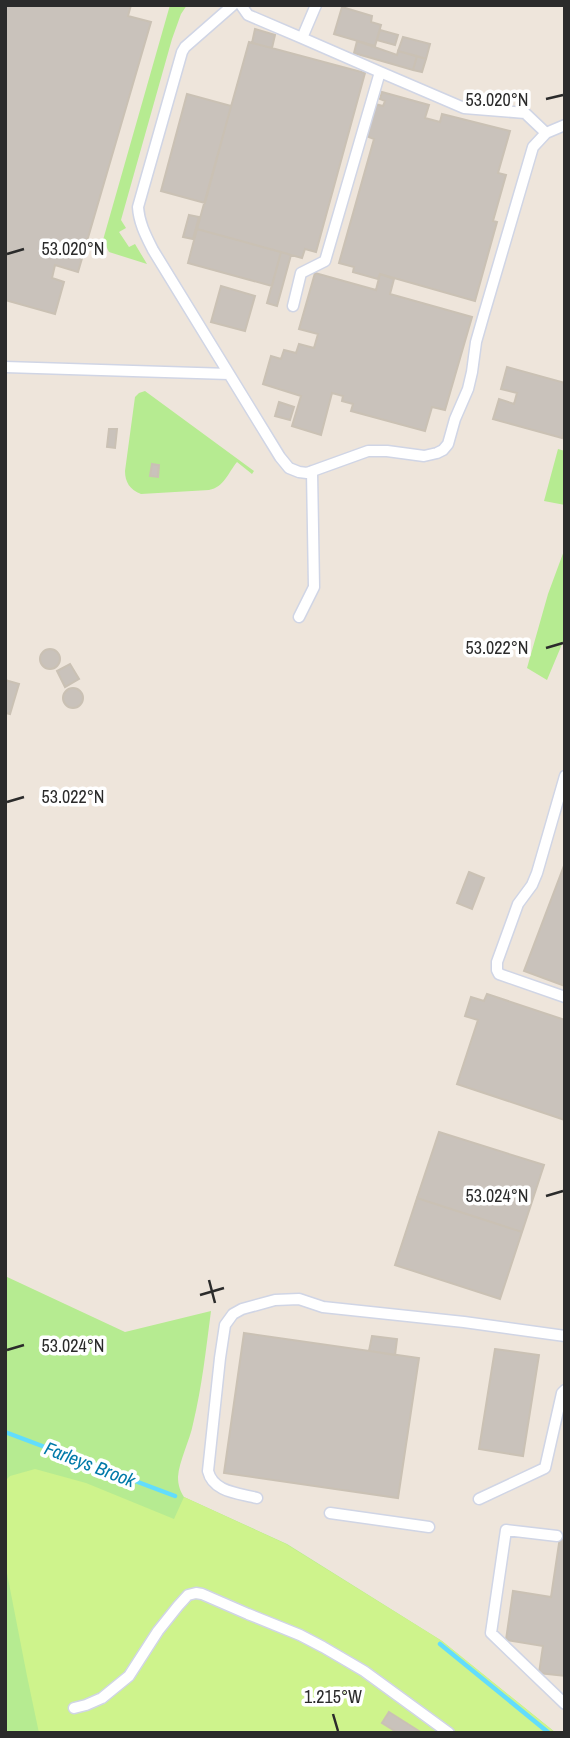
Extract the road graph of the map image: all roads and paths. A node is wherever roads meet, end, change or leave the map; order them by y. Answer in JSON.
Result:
{"nodes":[{"id":1,"x":233,"y":5,"type":"edge"},
{"id":2,"x":241,"y":5,"type":"edge"},
{"id":3,"x":316,"y":5,"type":"edge"},
{"id":4,"x":302,"y":38,"type":"junction"},
{"id":5,"x":380,"y":72,"type":"junction"},
{"id":6,"x":565,"y":125,"type":"edge"},
{"id":7,"x":546,"y":133,"type":"junction"},
{"id":8,"x":293,"y":306,"type":"dead end"},
{"id":9,"x":5,"y":367,"type":"edge"},
{"id":10,"x":229,"y":374,"type":"junction"},
{"id":11,"x":312,"y":471,"type":"junction"},
{"id":12,"x":299,"y":617,"type":"dead end"},
{"id":13,"x":565,"y":776,"type":"edge"},
{"id":14,"x":565,"y":997,"type":"edge"},
{"id":15,"x":565,"y":1336,"type":"edge"},
{"id":16,"x":565,"y":1390,"type":"edge"},
{"id":17,"x":257,"y":1498,"type":"dead end"},
{"id":18,"x":480,"y":1499,"type":"dead end"},
{"id":19,"x":330,"y":1513,"type":"dead end"},
{"id":20,"x":429,"y":1527,"type":"dead end"},
{"id":21,"x":556,"y":1536,"type":"dead end"},
{"id":22,"x":565,"y":1704,"type":"edge"},
{"id":23,"x":74,"y":1708,"type":"dead end"},
{"id":24,"x":449,"y":1733,"type":"edge"}],
"edges":[{"from":1,"to":10,"type":"lane"},
{"from":2,"to":4,"type":"lane"},
{"from":3,"to":4,"type":"lane"},
{"from":4,"to":5,"type":"lane"},
{"from":5,"to":7,"type":"lane"},
{"from":5,"to":8,"type":"lane"},
{"from":6,"to":7,"type":"lane"},
{"from":7,"to":11,"type":"lane"},
{"from":9,"to":10,"type":"lane"},
{"from":10,"to":11,"type":"lane"},
{"from":11,"to":12,"type":"lane"},
{"from":13,"to":14,"type":"lane"},
{"from":15,"to":17,"type":"lane"},
{"from":16,"to":18,"type":"lane"},
{"from":19,"to":20,"type":"lane"},
{"from":21,"to":22,"type":"lane"},
{"from":23,"to":24,"type":"lane"}]}
